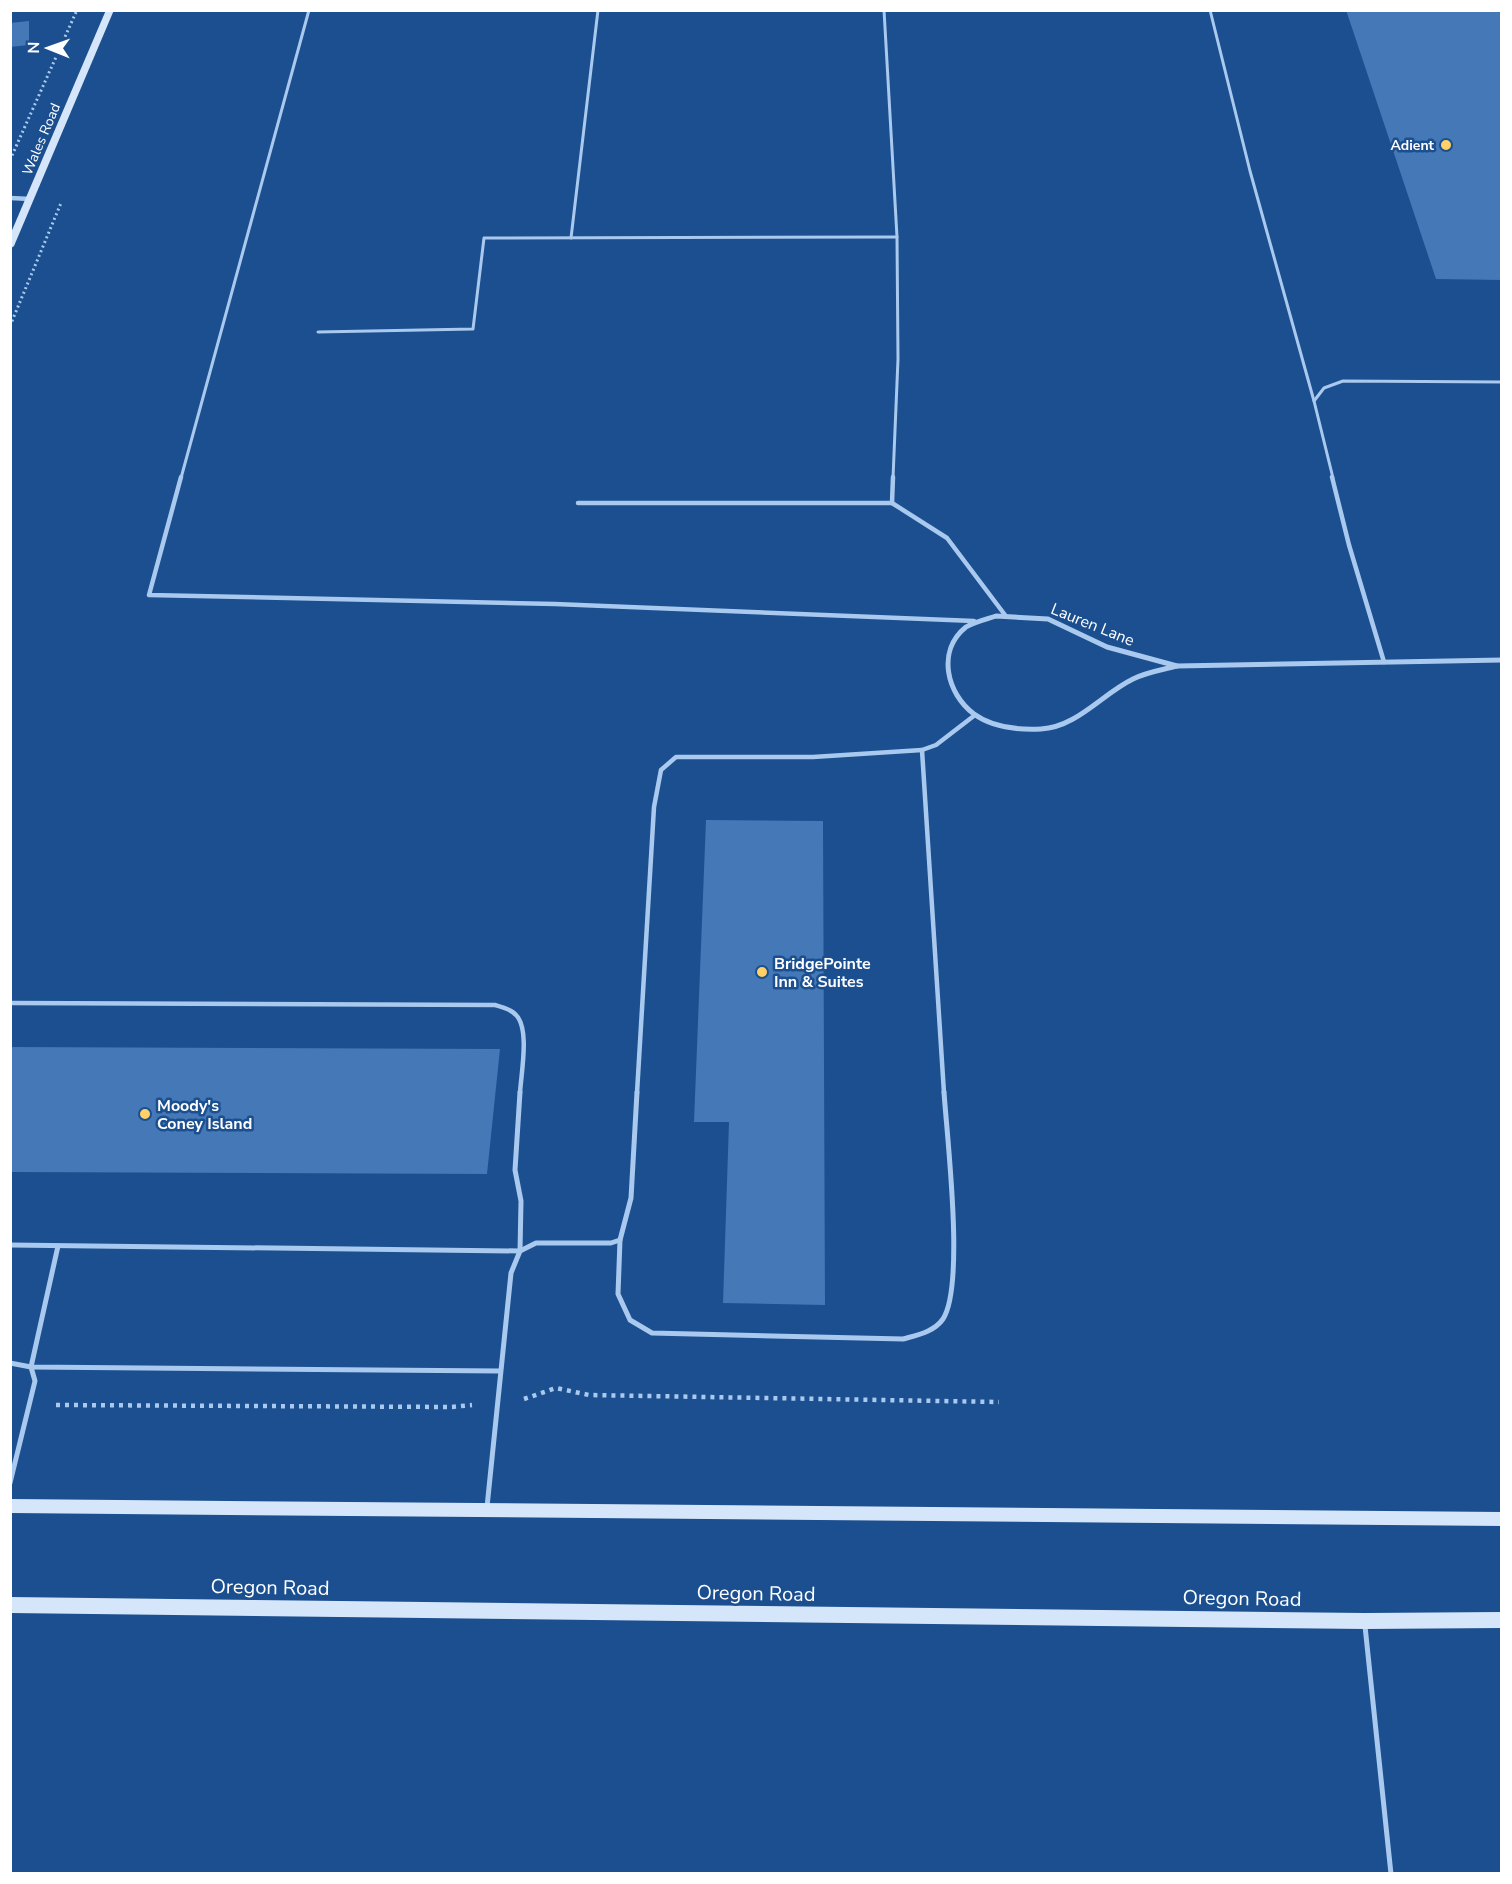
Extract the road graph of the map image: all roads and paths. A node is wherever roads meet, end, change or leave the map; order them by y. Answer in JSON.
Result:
{"nodes":[{"id":1,"x":77,"y":10,"type":"edge"},
{"id":2,"x":110,"y":10,"type":"edge"},
{"id":3,"x":309,"y":10,"type":"edge"},
{"id":4,"x":598,"y":10,"type":"edge"},
{"id":5,"x":884,"y":10,"type":"edge"},
{"id":6,"x":1210,"y":10,"type":"edge"},
{"id":7,"x":10,"y":160,"type":"edge"},
{"id":8,"x":10,"y":198,"type":"edge"},
{"id":9,"x":31,"y":199,"type":"junction"},
{"id":10,"x":570,"y":237,"type":"junction"},
{"id":11,"x":897,"y":237,"type":"junction"},
{"id":12,"x":10,"y":246,"type":"edge"},
{"id":13,"x":318,"y":332,"type":"dead end"},
{"id":14,"x":1502,"y":382,"type":"edge"},
{"id":15,"x":1314,"y":401,"type":"junction"},
{"id":16,"x":578,"y":503,"type":"dead end"},
{"id":17,"x":892,"y":503,"type":"junction"},
{"id":18,"x":1005,"y":615,"type":"junction"},
{"id":19,"x":974,"y":621,"type":"junction"},
{"id":20,"x":1502,"y":660,"type":"edge"},
{"id":21,"x":1384,"y":662,"type":"junction"},
{"id":22,"x":1177,"y":666,"type":"junction"},
{"id":23,"x":975,"y":715,"type":"junction"},
{"id":24,"x":922,"y":750,"type":"junction"},
{"id":25,"x":10,"y":1003,"type":"edge"},
{"id":26,"x":620,"y":1240,"type":"junction"},
{"id":27,"x":10,"y":1245,"type":"edge"},
{"id":28,"x":58,"y":1246,"type":"junction"},
{"id":29,"x":520,"y":1251,"type":"junction"},
{"id":30,"x":10,"y":1363,"type":"edge"},
{"id":31,"x":32,"y":1368,"type":"junction"},
{"id":32,"x":500,"y":1371,"type":"junction"},
{"id":33,"x":10,"y":1483,"type":"edge"},
{"id":34,"x":10,"y":1506,"type":"edge"},
{"id":35,"x":487,"y":1510,"type":"junction"},
{"id":36,"x":1502,"y":1519,"type":"edge"},
{"id":37,"x":10,"y":1605,"type":"edge"},
{"id":38,"x":1502,"y":1620,"type":"edge"},
{"id":39,"x":1365,"y":1621,"type":"junction"},
{"id":40,"x":1391,"y":1874,"type":"edge"}],
"edges":[{"from":1,"to":7,"type":"path"},
{"from":2,"to":9,"type":"main road","name":"Wales Road"},
{"from":3,"to":19,"type":"lane"},
{"from":4,"to":10,"type":"lane"},
{"from":5,"to":11,"type":"lane"},
{"from":6,"to":15,"type":"lane"},
{"from":8,"to":9,"type":"street"},
{"from":9,"to":12,"type":"main road","name":"Wales Road"},
{"from":10,"to":11,"type":"lane"},
{"from":10,"to":13,"type":"lane"},
{"from":11,"to":17,"type":"lane"},
{"from":14,"to":15,"type":"lane"},
{"from":15,"to":21,"type":"lane"},
{"from":16,"to":17,"type":"lane"},
{"from":17,"to":18,"type":"lane"},
{"from":18,"to":19,"type":"street","name":"Lauren Lane"},
{"from":18,"to":22,"type":"street","name":"Lauren Lane"},
{"from":19,"to":23,"type":"street","name":"Lauren Lane"},
{"from":20,"to":21,"type":"street","name":"Lauren Lane"},
{"from":21,"to":22,"type":"street","name":"Lauren Lane"},
{"from":22,"to":23,"type":"street","name":"Lauren Lane"},
{"from":23,"to":24,"type":"lane"},
{"from":24,"to":26,"type":"lane"},
{"from":24,"to":26,"type":"lane"},
{"from":25,"to":29,"type":"lane"},
{"from":26,"to":29,"type":"lane"},
{"from":27,"to":28,"type":"lane"},
{"from":28,"to":29,"type":"lane"},
{"from":28,"to":31,"type":"lane"},
{"from":29,"to":32,"type":"lane"},
{"from":30,"to":31,"type":"lane"},
{"from":31,"to":32,"type":"lane"},
{"from":31,"to":33,"type":"lane"},
{"from":32,"to":35,"type":"lane"},
{"from":34,"to":35,"type":"main road"},
{"from":35,"to":36,"type":"main road"},
{"from":37,"to":39,"type":"main road","name":"Oregon Road"},
{"from":38,"to":39,"type":"main road","name":"Oregon Road"},
{"from":39,"to":40,"type":"lane"}]}
